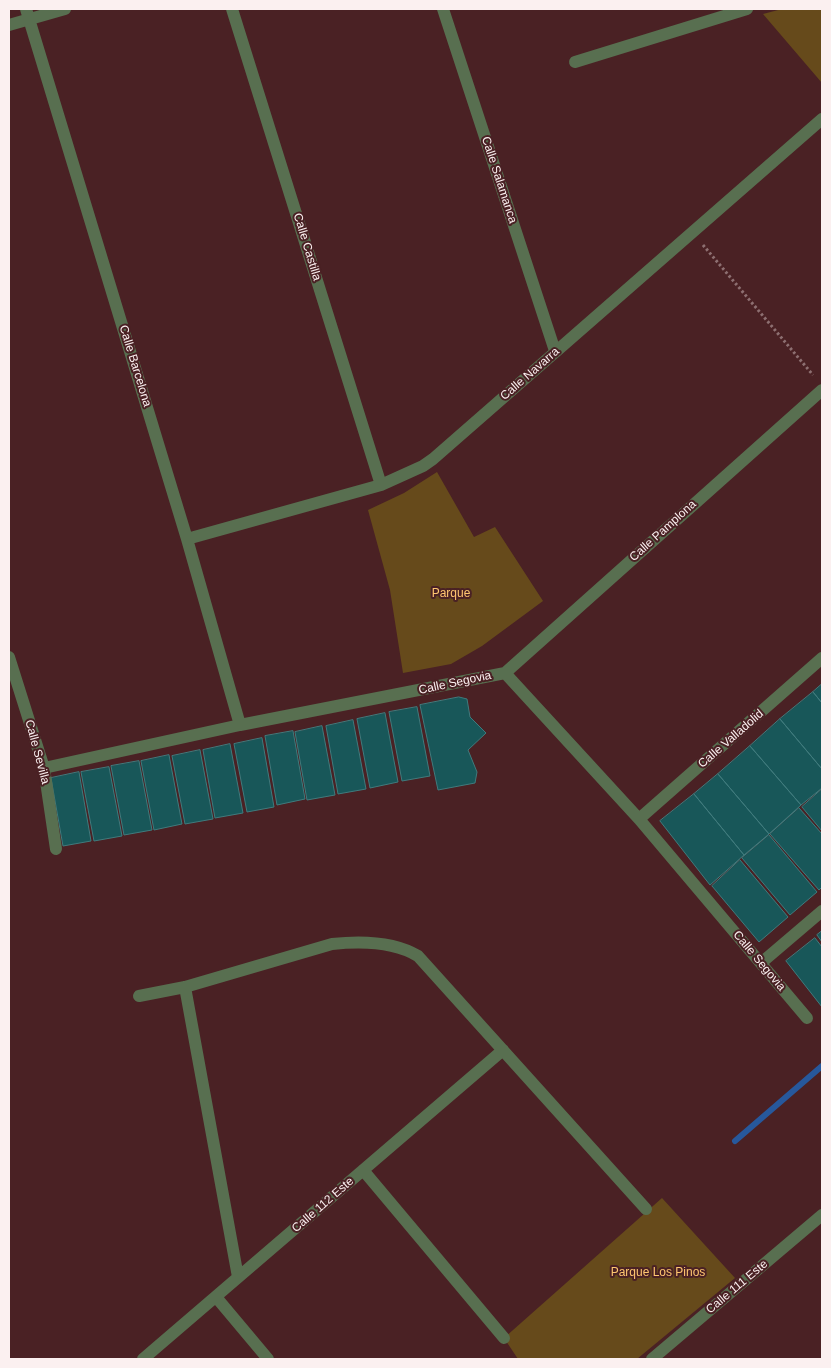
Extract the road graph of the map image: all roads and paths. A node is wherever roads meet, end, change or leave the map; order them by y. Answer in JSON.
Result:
{"nodes":[{"id":1,"x":64,"y":9,"type":"edge"},
{"id":2,"x":232,"y":9,"type":"edge"},
{"id":3,"x":443,"y":9,"type":"edge"},
{"id":4,"x":746,"y":9,"type":"edge"},
{"id":5,"x":28,"y":14,"type":"edge"},
{"id":6,"x":9,"y":25,"type":"edge"},
{"id":7,"x":575,"y":62,"type":"dead end"},
{"id":8,"x":822,"y":119,"type":"edge"},
{"id":9,"x":692,"y":233,"type":"junction"},
{"id":10,"x":556,"y":351,"type":"junction"},
{"id":11,"x":816,"y":378,"type":"dead end"},
{"id":12,"x":822,"y":390,"type":"edge"},
{"id":13,"x":381,"y":485,"type":"junction"},
{"id":14,"x":187,"y":539,"type":"junction"},
{"id":15,"x":9,"y":657,"type":"edge"},
{"id":16,"x":822,"y":658,"type":"edge"},
{"id":17,"x":505,"y":673,"type":"junction"},
{"id":18,"x":240,"y":725,"type":"junction"},
{"id":19,"x":44,"y":768,"type":"junction"},
{"id":20,"x":639,"y":819,"type":"junction"},
{"id":21,"x":56,"y":849,"type":"dead end"},
{"id":22,"x":822,"y":911,"type":"edge"},
{"id":23,"x":761,"y":963,"type":"junction"},
{"id":24,"x":185,"y":987,"type":"junction"},
{"id":25,"x":139,"y":996,"type":"dead end"},
{"id":26,"x":807,"y":1018,"type":"dead end"},
{"id":27,"x":503,"y":1050,"type":"junction"},
{"id":28,"x":364,"y":1170,"type":"junction"},
{"id":29,"x":646,"y":1209,"type":"dead end"},
{"id":30,"x":822,"y":1215,"type":"edge"},
{"id":31,"x":238,"y":1278,"type":"junction"},
{"id":32,"x":216,"y":1297,"type":"junction"},
{"id":33,"x":504,"y":1338,"type":"dead end"},
{"id":34,"x":143,"y":1359,"type":"edge"},
{"id":35,"x":268,"y":1359,"type":"edge"},
{"id":36,"x":652,"y":1359,"type":"edge"}],
"edges":[{"from":1,"to":5,"type":"street"},
{"from":2,"to":13,"type":"street","name":"Calle Castilla"},
{"from":3,"to":10,"type":"street","name":"Calle Salamanca"},
{"from":4,"to":7,"type":"street"},
{"from":5,"to":6,"type":"street"},
{"from":5,"to":14,"type":"street","name":"Calle Barcelona"},
{"from":8,"to":9,"type":"street","name":"Calle Navarra"},
{"from":9,"to":10,"type":"street","name":"Calle Navarra"},
{"from":9,"to":11,"type":"path"},
{"from":10,"to":13,"type":"street","name":"Calle Navarra"},
{"from":12,"to":17,"type":"street","name":"Calle Pamplona"},
{"from":13,"to":14,"type":"street","name":"Calle Navarra"},
{"from":14,"to":18,"type":"street","name":"Calle Barcelona"},
{"from":15,"to":19,"type":"street","name":"Calle Sevilla"},
{"from":16,"to":20,"type":"street","name":"Calle Valladolid"},
{"from":17,"to":18,"type":"street","name":"Calle Segovia"},
{"from":17,"to":20,"type":"street","name":"Calle Segovia"},
{"from":18,"to":19,"type":"street","name":"Calle Segovia"},
{"from":19,"to":21,"type":"street","name":"Calle Sevilla"},
{"from":20,"to":23,"type":"street","name":"Calle Segovia"},
{"from":22,"to":23,"type":"street"},
{"from":23,"to":26,"type":"street","name":"Calle Segovia"},
{"from":24,"to":25,"type":"street"},
{"from":24,"to":27,"type":"street"},
{"from":24,"to":31,"type":"street"},
{"from":27,"to":28,"type":"street","name":"Calle 112 Este"},
{"from":27,"to":29,"type":"street"},
{"from":28,"to":31,"type":"street","name":"Calle 112 Este"},
{"from":28,"to":33,"type":"street"},
{"from":30,"to":36,"type":"street","name":"Calle 111 Este"},
{"from":31,"to":32,"type":"street","name":"Calle 112 Este"},
{"from":32,"to":34,"type":"street","name":"Calle 112 Este"},
{"from":32,"to":35,"type":"street"}]}
